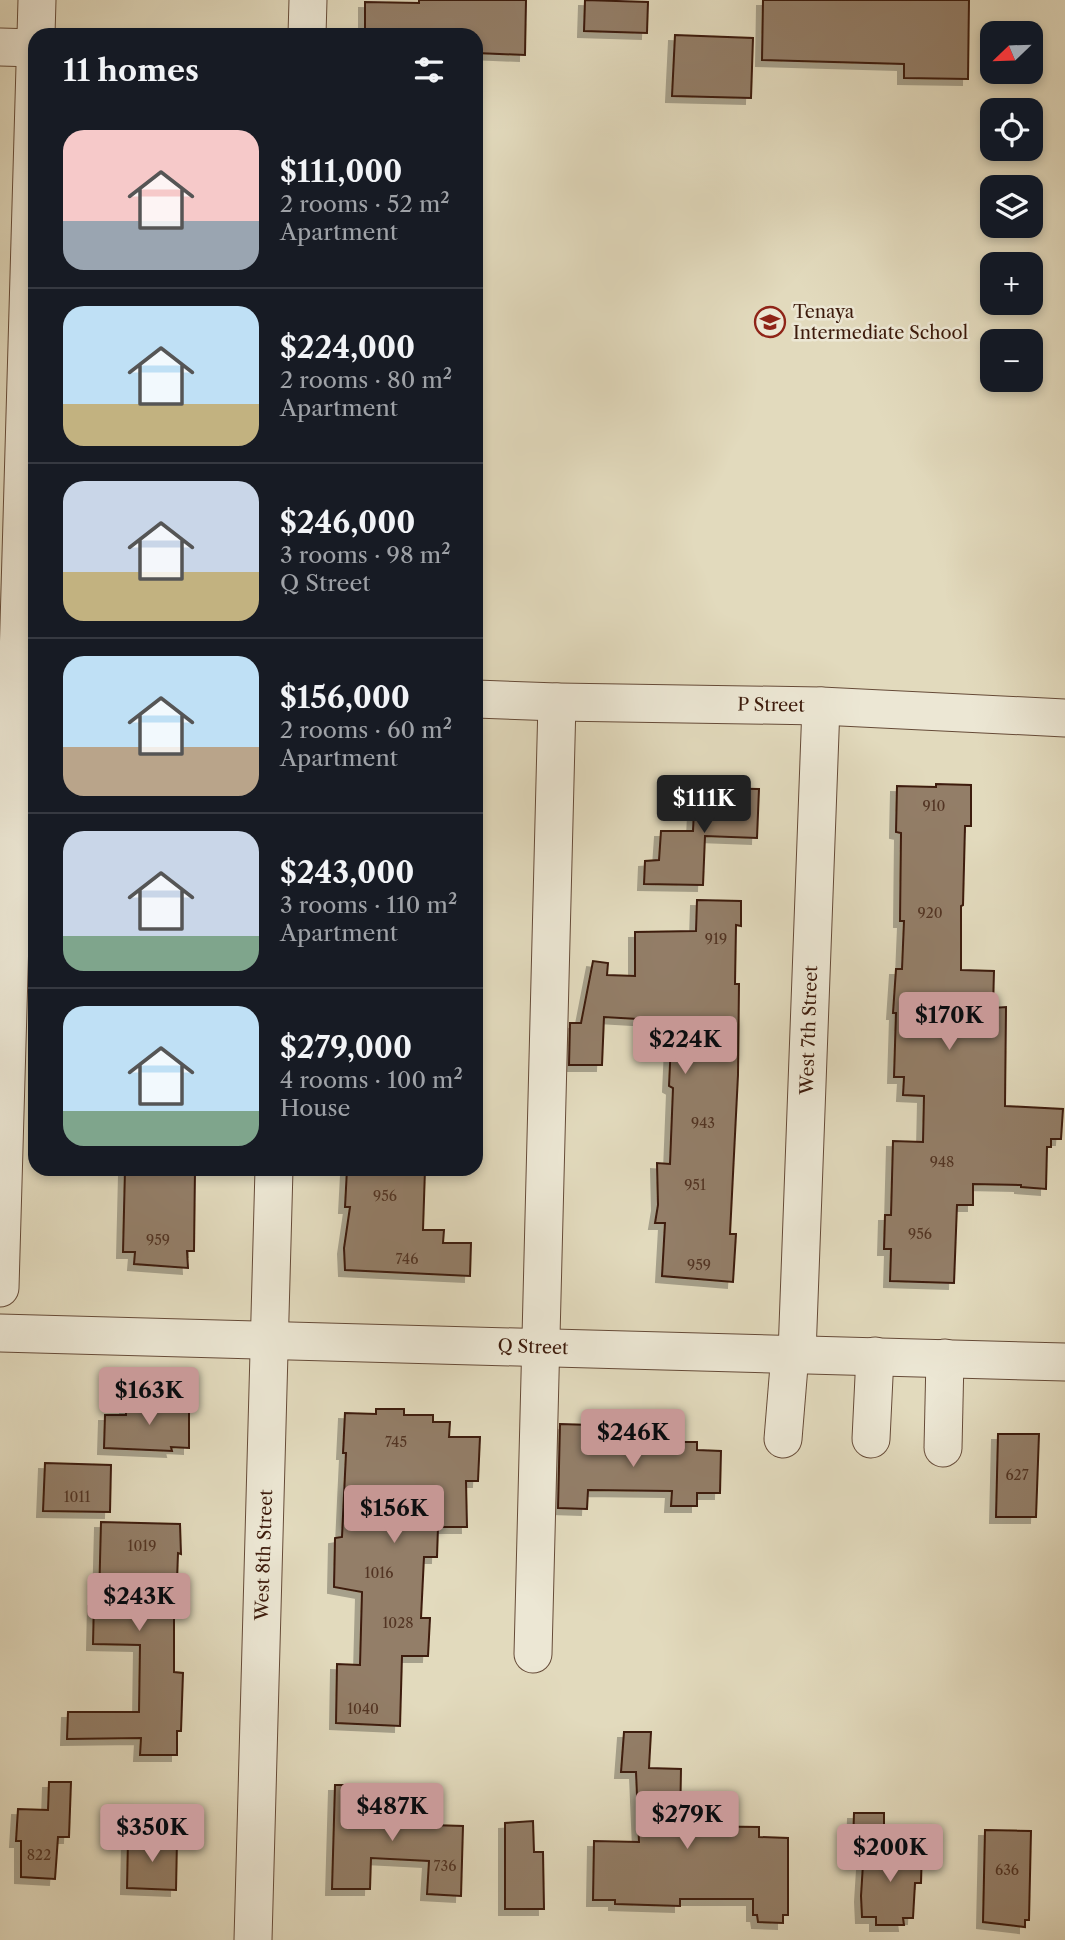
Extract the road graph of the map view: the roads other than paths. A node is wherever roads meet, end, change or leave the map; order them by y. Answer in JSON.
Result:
{"nodes":[{"id":1,"x":37,"y":0,"type":"edge"},
{"id":2,"x":308,"y":0,"type":"edge"},
{"id":3,"x":36,"y":28,"type":"edge"},
{"id":4,"x":307,"y":28,"type":"edge"},
{"id":5,"x":0,"y":47,"type":"edge"},
{"id":6,"x":28,"y":48,"type":"edge"},
{"id":7,"x":28,"y":306,"type":"edge"},
{"id":8,"x":17,"y":684,"type":"edge"},
{"id":9,"x":483,"y":699,"type":"edge"},
{"id":10,"x":557,"y":702,"type":"junction"},
{"id":11,"x":821,"y":706,"type":"junction"},
{"id":12,"x":1065,"y":718,"type":"edge"},
{"id":13,"x":274,"y":1176,"type":"edge"},
{"id":14,"x":0,"y":1288,"type":"edge"},
{"id":15,"x":0,"y":1333,"type":"edge"},
{"id":16,"x":270,"y":1340,"type":"junction"},
{"id":17,"x":541,"y":1347,"type":"junction"},
{"id":18,"x":794,"y":1354,"type":"junction"},
{"id":19,"x":876,"y":1356,"type":"junction"},
{"id":20,"x":945,"y":1358,"type":"junction"},
{"id":21,"x":1065,"y":1362,"type":"edge"},
{"id":22,"x":783,"y":1439,"type":"dead end"},
{"id":23,"x":871,"y":1439,"type":"dead end"},
{"id":24,"x":943,"y":1448,"type":"dead end"},
{"id":25,"x":533,"y":1654,"type":"dead end"},
{"id":26,"x":253,"y":1940,"type":"edge"}],
"edges":[{"from":1,"to":3,"type":"street"},
{"from":2,"to":4,"type":"street"},
{"from":5,"to":6,"type":"street"},
{"from":7,"to":8,"type":"street"},
{"from":8,"to":14,"type":"street"},
{"from":9,"to":10,"type":"street","name":"P Street"},
{"from":10,"to":11,"type":"street","name":"P Street"},
{"from":10,"to":17,"type":"street"},
{"from":11,"to":12,"type":"street","name":"P Street"},
{"from":11,"to":18,"type":"street","name":"West 7th Street"},
{"from":13,"to":16,"type":"street","name":"West 8th Street"},
{"from":15,"to":16,"type":"street","name":"Q Street"},
{"from":16,"to":17,"type":"street","name":"Q Street"},
{"from":16,"to":26,"type":"street","name":"West 8th Street"},
{"from":17,"to":18,"type":"street","name":"Q Street"},
{"from":17,"to":25,"type":"street"},
{"from":18,"to":19,"type":"street","name":"Q Street"},
{"from":18,"to":22,"type":"street","name":"West 7th Street"},
{"from":19,"to":20,"type":"street","name":"Q Street"},
{"from":19,"to":23,"type":"street"},
{"from":20,"to":21,"type":"street","name":"Q Street"},
{"from":20,"to":24,"type":"street"}]}
